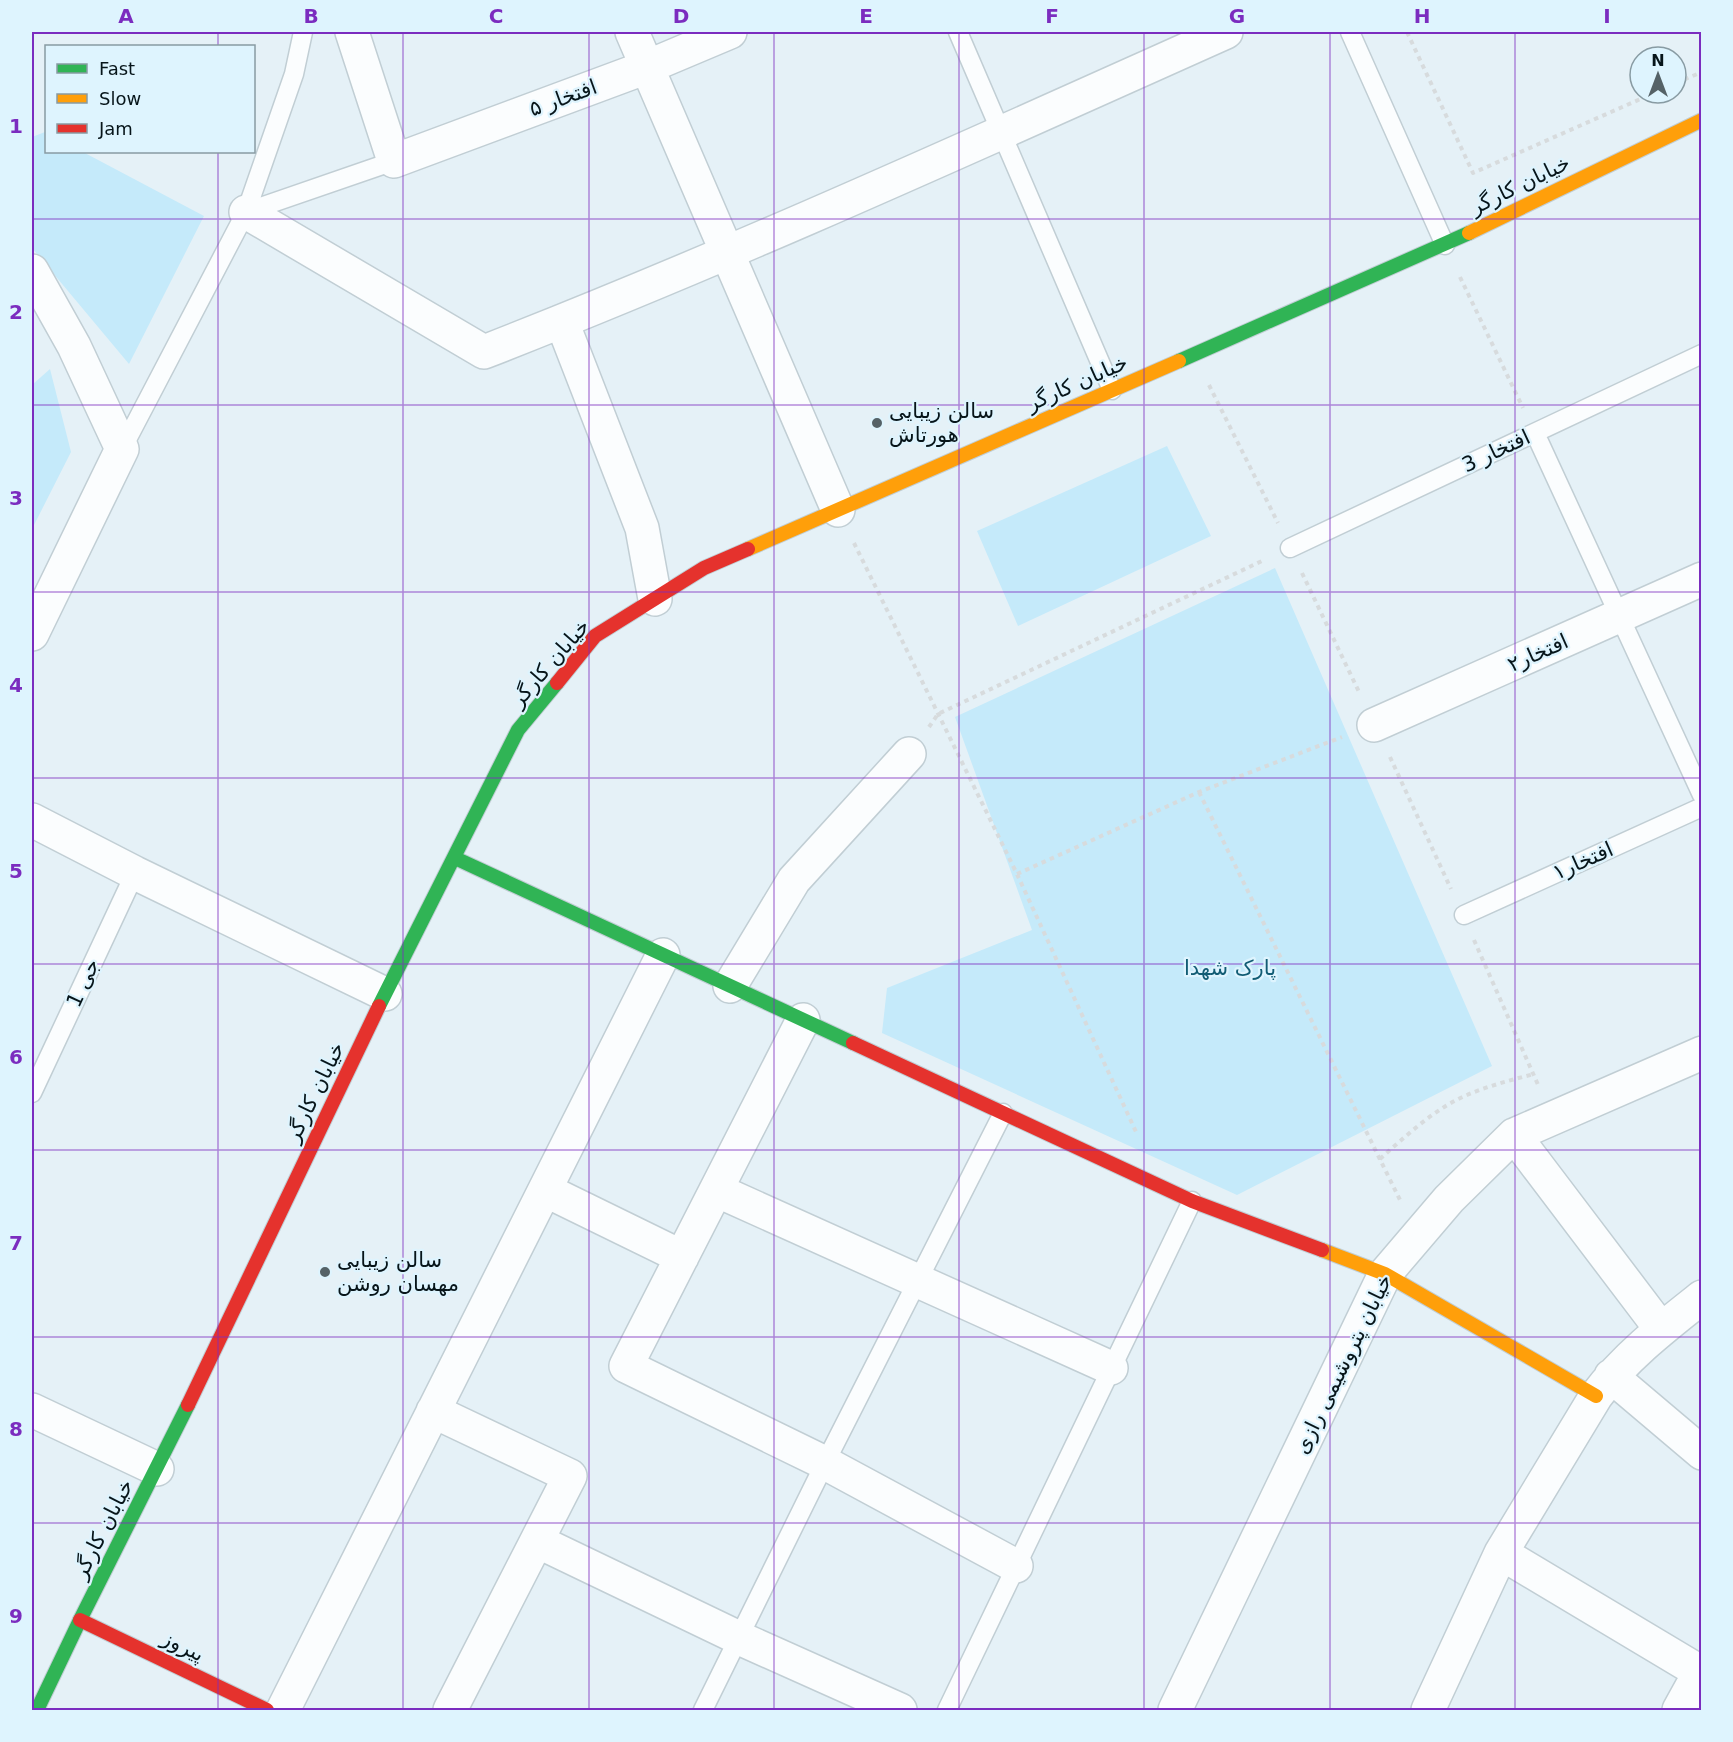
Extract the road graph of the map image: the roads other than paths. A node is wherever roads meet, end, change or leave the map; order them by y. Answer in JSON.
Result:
{"nodes":[{"id":1,"x":303,"y":32,"type":"edge"},
{"id":2,"x":352,"y":32,"type":"edge"},
{"id":3,"x":632,"y":32,"type":"edge"},
{"id":4,"x":730,"y":32,"type":"edge"},
{"id":5,"x":958,"y":32,"type":"edge"},
{"id":6,"x":1226,"y":32,"type":"edge"},
{"id":7,"x":1350,"y":32,"type":"edge"},
{"id":8,"x":647,"y":67,"type":"junction"},
{"id":9,"x":1701,"y":120,"type":"edge"},
{"id":10,"x":1001,"y":132,"type":"junction"},
{"id":11,"x":394,"y":161,"type":"junction"},
{"id":12,"x":246,"y":212,"type":"junction"},
{"id":13,"x":1445,"y":246,"type":"junction"},
{"id":14,"x":727,"y":252,"type":"junction"},
{"id":15,"x":32,"y":271,"type":"edge"},
{"id":16,"x":562,"y":322,"type":"junction"},
{"id":17,"x":1701,"y":354,"type":"edge"},
{"id":18,"x":1112,"y":390,"type":"junction"},
{"id":19,"x":1535,"y":433,"type":"junction"},
{"id":20,"x":122,"y":449,"type":"junction"},
{"id":21,"x":838,"y":510,"type":"junction"},
{"id":22,"x":1290,"y":548,"type":"road end"},
{"id":23,"x":1701,"y":579,"type":"edge"},
{"id":24,"x":655,"y":599,"type":"junction"},
{"id":25,"x":1620,"y":616,"type":"junction"},
{"id":26,"x":32,"y":634,"type":"edge"},
{"id":27,"x":1374,"y":725,"type":"road end"},
{"id":28,"x":909,"y":754,"type":"road end"},
{"id":29,"x":1701,"y":795,"type":"edge"},
{"id":30,"x":1701,"y":807,"type":"edge"},
{"id":31,"x":32,"y":820,"type":"edge"},
{"id":32,"x":456,"y":858,"type":"junction"},
{"id":33,"x":135,"y":873,"type":"junction"},
{"id":34,"x":1464,"y":915,"type":"dead end"},
{"id":35,"x":663,"y":955,"type":"junction"},
{"id":36,"x":730,"y":986,"type":"junction"},
{"id":37,"x":385,"y":994,"type":"junction"},
{"id":38,"x":803,"y":1020,"type":"junction"},
{"id":39,"x":1701,"y":1053,"type":"edge"},
{"id":40,"x":32,"y":1093,"type":"edge"},
{"id":41,"x":1003,"y":1113,"type":"junction"},
{"id":42,"x":1514,"y":1135,"type":"junction"},
{"id":43,"x":545,"y":1190,"type":"junction"},
{"id":44,"x":716,"y":1190,"type":"junction"},
{"id":45,"x":1192,"y":1201,"type":"junction"},
{"id":46,"x":682,"y":1257,"type":"junction"},
{"id":47,"x":1385,"y":1274,"type":"junction"},
{"id":48,"x":918,"y":1281,"type":"junction"},
{"id":49,"x":1701,"y":1297,"type":"edge"},
{"id":50,"x":1661,"y":1329,"type":"junction"},
{"id":51,"x":1111,"y":1368,"type":"junction"},
{"id":52,"x":1604,"y":1386,"type":"junction"},
{"id":53,"x":32,"y":1410,"type":"edge"},
{"id":54,"x":433,"y":1412,"type":"junction"},
{"id":55,"x":1701,"y":1453,"type":"edge"},
{"id":56,"x":825,"y":1463,"type":"junction"},
{"id":57,"x":157,"y":1469,"type":"junction"},
{"id":58,"x":537,"y":1541,"type":"junction"},
{"id":59,"x":1501,"y":1553,"type":"junction"},
{"id":60,"x":1016,"y":1566,"type":"junction"},
{"id":61,"x":80,"y":1620,"type":"junction"},
{"id":62,"x":739,"y":1638,"type":"junction"},
{"id":63,"x":1701,"y":1671,"type":"edge"},
{"id":64,"x":37,"y":1710,"type":"edge"},
{"id":65,"x":267,"y":1710,"type":"edge"},
{"id":66,"x":283,"y":1710,"type":"edge"},
{"id":67,"x":450,"y":1710,"type":"edge"},
{"id":68,"x":703,"y":1710,"type":"edge"},
{"id":69,"x":900,"y":1710,"type":"edge"},
{"id":70,"x":947,"y":1710,"type":"edge"},
{"id":71,"x":1175,"y":1710,"type":"edge"},
{"id":72,"x":1428,"y":1710,"type":"edge"},
{"id":73,"x":1679,"y":1710,"type":"edge"}],
"edges":[{"from":1,"to":12,"type":"lane"},
{"from":2,"to":11,"type":"street"},
{"from":3,"to":8,"type":"street"},
{"from":4,"to":8,"type":"street","name":"افتخار ۵"},
{"from":5,"to":10,"type":"lane"},
{"from":6,"to":10,"type":"street"},
{"from":7,"to":13,"type":"lane"},
{"from":8,"to":11,"type":"street","name":"افتخار ۵"},
{"from":8,"to":14,"type":"street"},
{"from":9,"to":13,"type":"street","name":"خیابان کارگر"},
{"from":10,"to":14,"type":"street"},
{"from":10,"to":18,"type":"lane"},
{"from":11,"to":12,"type":"lane"},
{"from":12,"to":16,"type":"street"},
{"from":12,"to":20,"type":"lane"},
{"from":13,"to":18,"type":"street","name":"خیابان کارگر"},
{"from":14,"to":16,"type":"street"},
{"from":14,"to":21,"type":"street"},
{"from":15,"to":20,"type":"street"},
{"from":16,"to":24,"type":"street"},
{"from":17,"to":19,"type":"lane","name":"افتخار 3"},
{"from":18,"to":21,"type":"street","name":"خیابان کارگر"},
{"from":19,"to":22,"type":"lane","name":"افتخار 3"},
{"from":19,"to":25,"type":"lane"},
{"from":20,"to":26,"type":"street"},
{"from":21,"to":24,"type":"street","name":"خیابان کارگر"},
{"from":23,"to":25,"type":"street","name":"افتخار۲"},
{"from":24,"to":32,"type":"street","name":"خیابان کارگر"},
{"from":25,"to":27,"type":"street","name":"افتخار۲"},
{"from":25,"to":29,"type":"lane"},
{"from":28,"to":36,"type":"street"},
{"from":30,"to":34,"type":"lane","name":"افتخار۱"},
{"from":31,"to":33,"type":"street"},
{"from":32,"to":35,"type":"street"},
{"from":32,"to":37,"type":"street","name":"خیابان کارگر"},
{"from":33,"to":37,"type":"street"},
{"from":33,"to":40,"type":"lane","name":"جی 1"},
{"from":35,"to":36,"type":"street"},
{"from":35,"to":43,"type":"street"},
{"from":36,"to":38,"type":"street"},
{"from":37,"to":57,"type":"street","name":"خیابان کارگر"},
{"from":38,"to":41,"type":"street"},
{"from":38,"to":44,"type":"street"},
{"from":39,"to":42,"type":"street","name":"خیابان پتروشیمی رازی"},
{"from":41,"to":45,"type":"street"},
{"from":41,"to":48,"type":"lane"},
{"from":42,"to":47,"type":"street","name":"خیابان پتروشیمی رازی"},
{"from":42,"to":50,"type":"street"},
{"from":43,"to":46,"type":"street"},
{"from":43,"to":54,"type":"street"},
{"from":44,"to":46,"type":"street"},
{"from":44,"to":48,"type":"street"},
{"from":45,"to":47,"type":"street"},
{"from":45,"to":51,"type":"lane"},
{"from":46,"to":56,"type":"street"},
{"from":47,"to":52,"type":"street"},
{"from":47,"to":71,"type":"street","name":"خیابان پتروشیمی رازی"},
{"from":48,"to":51,"type":"street"},
{"from":48,"to":56,"type":"lane"},
{"from":49,"to":50,"type":"street"},
{"from":50,"to":52,"type":"street"},
{"from":51,"to":60,"type":"lane"},
{"from":52,"to":55,"type":"street"},
{"from":52,"to":59,"type":"street"},
{"from":53,"to":57,"type":"street"},
{"from":54,"to":58,"type":"street"},
{"from":54,"to":66,"type":"street"},
{"from":56,"to":60,"type":"street"},
{"from":56,"to":62,"type":"lane"},
{"from":57,"to":61,"type":"street","name":"خیابان کارگر"},
{"from":58,"to":62,"type":"street"},
{"from":58,"to":67,"type":"street"},
{"from":59,"to":63,"type":"street"},
{"from":59,"to":72,"type":"street"},
{"from":60,"to":70,"type":"lane"},
{"from":61,"to":64,"type":"street","name":"خیابان کارگر"},
{"from":61,"to":65,"type":"street","name":"پیروز"},
{"from":62,"to":68,"type":"lane"},
{"from":62,"to":69,"type":"street"},
{"from":63,"to":73,"type":"street"}]}
